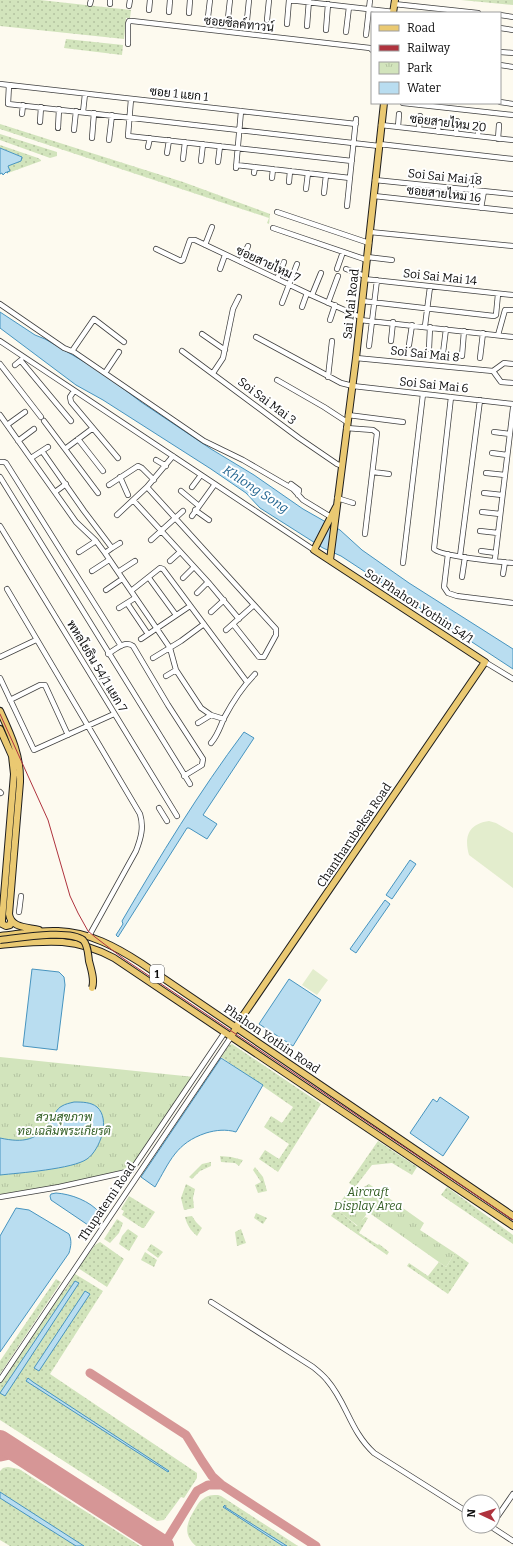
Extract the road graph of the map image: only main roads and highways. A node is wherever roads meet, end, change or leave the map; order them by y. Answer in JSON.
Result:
{"nodes":[{"id":1,"x":395,"y":2,"type":"edge"},
{"id":2,"x":394,"y":12,"type":"edge"},
{"id":3,"x":384,"y":104,"type":"edge"},
{"id":4,"x":332,"y":520,"type":"junction"},
{"id":5,"x":315,"y":548,"type":"joint"},
{"id":6,"x":331,"y":557,"type":"junction"},
{"id":7,"x":485,"y":662,"type":"joint"},
{"id":8,"x":0,"y":711,"type":"edge"},
{"id":9,"x":0,"y":729,"type":"edge"},
{"id":10,"x":11,"y":920,"type":"junction"},
{"id":11,"x":1,"y":921,"type":"edge"},
{"id":12,"x":44,"y":931,"type":"junction"},
{"id":13,"x":0,"y":936,"type":"edge"},
{"id":14,"x":0,"y":940,"type":"edge"},
{"id":15,"x":0,"y":946,"type":"edge"},
{"id":16,"x":92,"y":988,"type":"dead end"},
{"id":17,"x":234,"y":1027,"type":"junction"},
{"id":18,"x":225,"y":1032,"type":"junction"},
{"id":19,"x":232,"y":1037,"type":"junction"},
{"id":20,"x":383,"y":1127,"type":"junction"},
{"id":21,"x":378,"y":1135,"type":"junction"},
{"id":22,"x":513,"y":1216,"type":"edge"},
{"id":23,"x":513,"y":1226,"type":"edge"}],
"edges":[{"from":1,"to":2,"type":"main road"},
{"from":3,"to":4,"type":"main road","name":"Sai Mai Road"},
{"from":4,"to":5,"type":"main road","name":"Sai Mai Road"},
{"from":4,"to":6,"type":"main road","name":"Sai Mai Road"},
{"from":5,"to":6,"type":"main road","name":"Soi Phahon Yothin 54/1"},
{"from":6,"to":7,"type":"main road","name":"Soi Phahon Yothin 54/1"},
{"from":7,"to":17,"type":"main road","name":"Chantharubeksa Road"},
{"from":8,"to":10,"type":"main road"},
{"from":9,"to":11,"type":"main road"},
{"from":10,"to":11,"type":"main road"},
{"from":10,"to":12,"type":"main road"},
{"from":12,"to":13,"type":"main road","name":"Phahon Yothin Road","number":"1"},
{"from":12,"to":17,"type":"main road","name":"Phahon Yothin Road","number":"1"},
{"from":14,"to":16,"type":"main road","bridge":true},
{"from":15,"to":18,"type":"main road","name":"Phahon Yothin Road","number":"1"},
{"from":17,"to":18,"type":"main road"},
{"from":17,"to":19,"type":"main road","name":"Chantharubeksa Road"},
{"from":17,"to":20,"type":"main road","name":"Phahon Yothin Road"},
{"from":18,"to":19,"type":"main road","name":"Phahon Yothin Road"},
{"from":19,"to":21,"type":"main road","name":"Phahon Yothin Road"},
{"from":20,"to":21,"type":"main road"},
{"from":20,"to":22,"type":"main road","name":"Phahon Yothin Road"},
{"from":21,"to":23,"type":"main road","name":"Phahon Yothin Road"}]}
